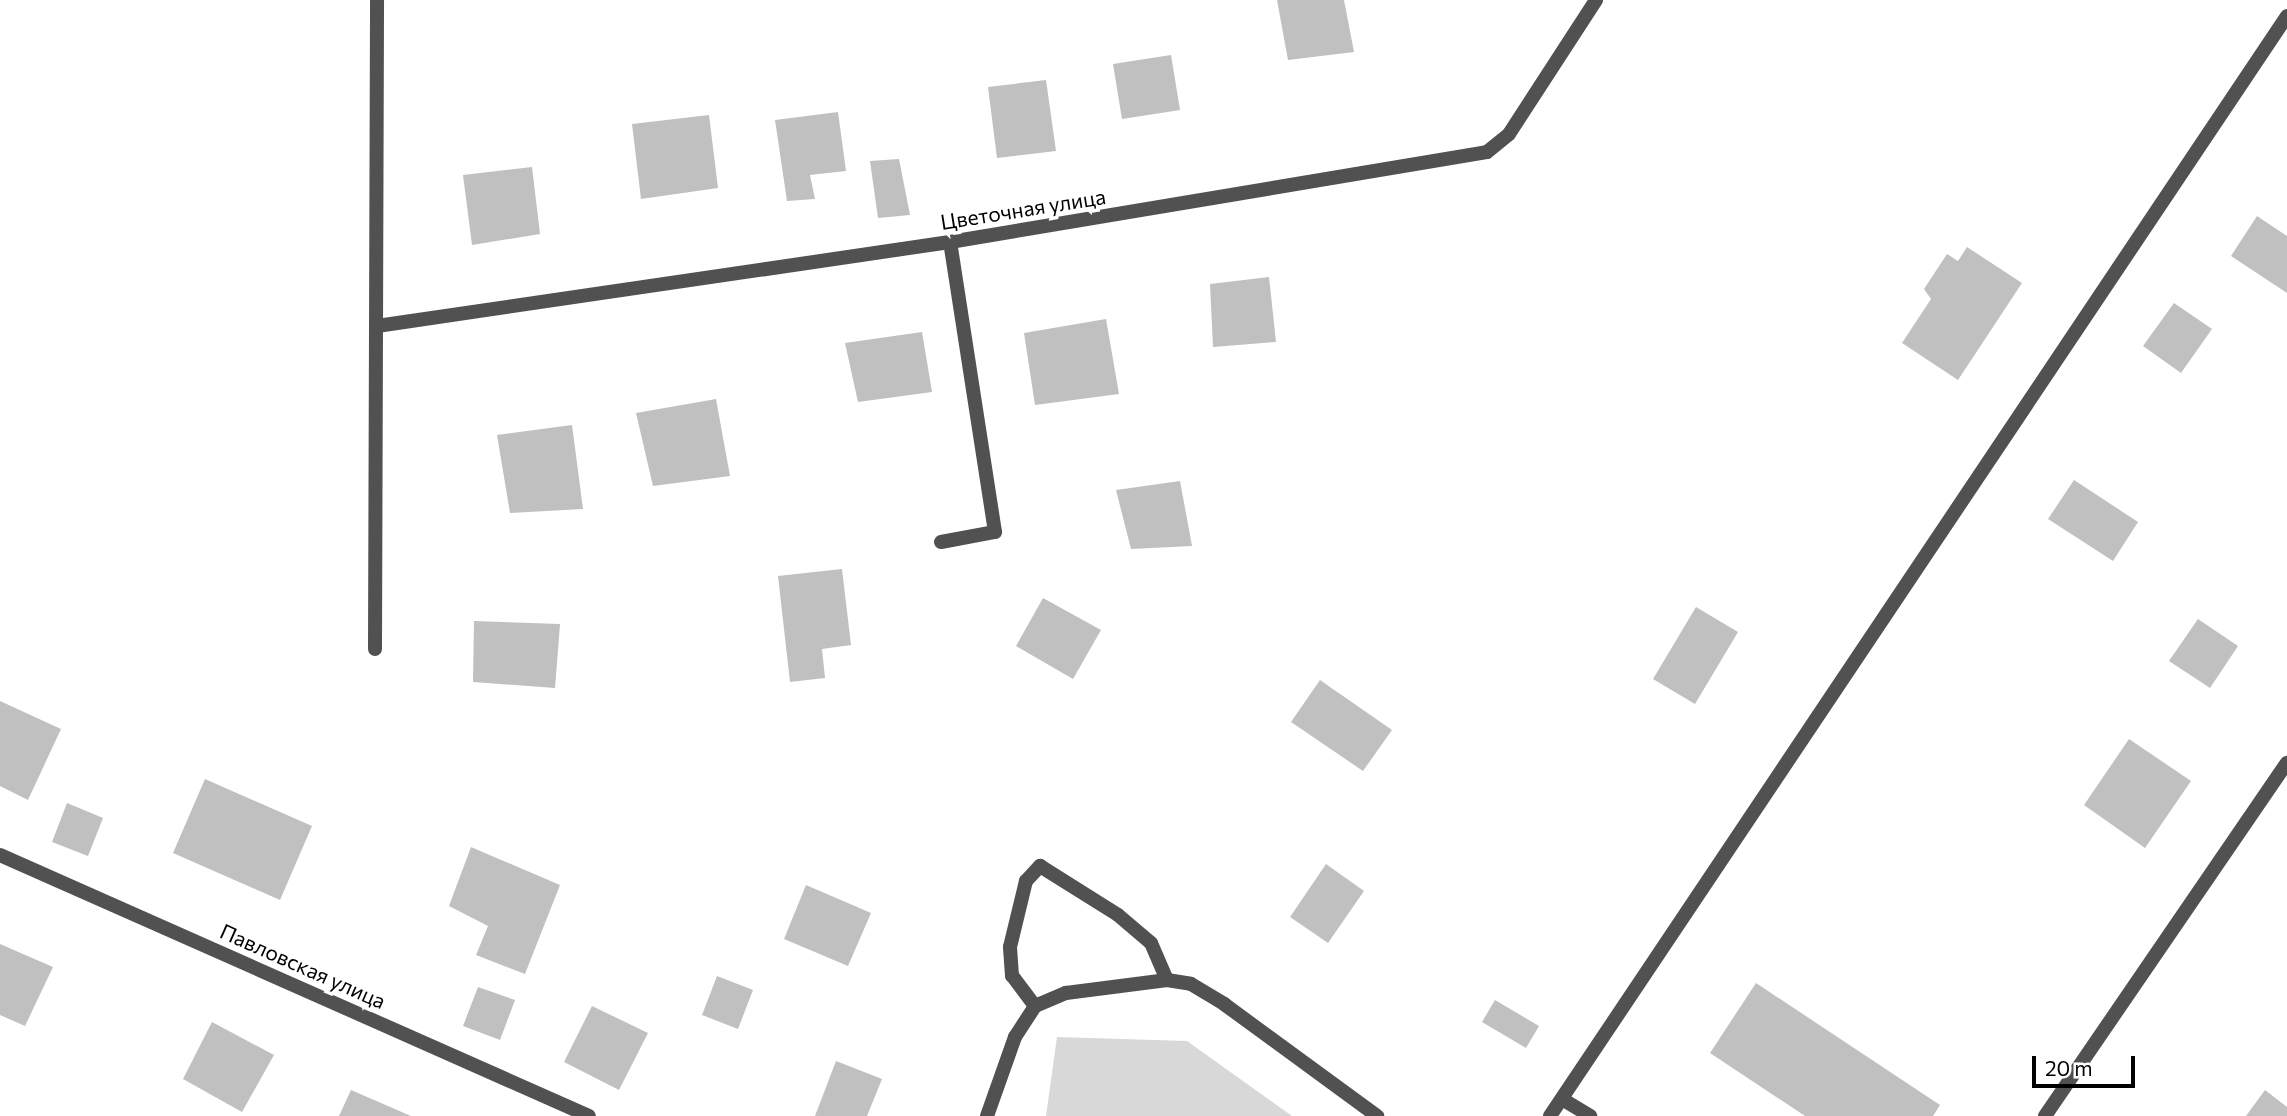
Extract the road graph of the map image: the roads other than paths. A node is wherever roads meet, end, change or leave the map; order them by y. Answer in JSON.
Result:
{"nodes":[{"id":1,"x":377,"y":0,"type":"edge"},
{"id":2,"x":1596,"y":0,"type":"edge"},
{"id":3,"x":2287,"y":16,"type":"edge"},
{"id":4,"x":950,"y":243,"type":"junction"},
{"id":5,"x":377,"y":326,"type":"junction"},
{"id":6,"x":941,"y":542,"type":"dead end"},
{"id":7,"x":375,"y":649,"type":"dead end"},
{"id":8,"x":2287,"y":763,"type":"edge"},
{"id":9,"x":0,"y":855,"type":"edge"},
{"id":10,"x":1167,"y":980,"type":"junction"},
{"id":11,"x":1035,"y":1006,"type":"junction"},
{"id":12,"x":1562,"y":1099,"type":"junction"},
{"id":13,"x":589,"y":1116,"type":"edge"},
{"id":14,"x":987,"y":1116,"type":"edge"},
{"id":15,"x":1377,"y":1116,"type":"edge"},
{"id":16,"x":1550,"y":1116,"type":"edge"},
{"id":17,"x":1590,"y":1116,"type":"edge"},
{"id":18,"x":2045,"y":1116,"type":"edge"}],
"edges":[{"from":1,"to":5,"type":"street"},
{"from":2,"to":4,"type":"street","name":"Цветочная улица"},
{"from":3,"to":12,"type":"street"},
{"from":4,"to":5,"type":"street","name":"Цветочная улица"},
{"from":4,"to":6,"type":"street"},
{"from":5,"to":7,"type":"street"},
{"from":8,"to":18,"type":"street"},
{"from":9,"to":13,"type":"street","name":"Павловская улица"},
{"from":10,"to":11,"type":"street"},
{"from":10,"to":11,"type":"street"},
{"from":10,"to":15,"type":"street"},
{"from":11,"to":14,"type":"street"},
{"from":12,"to":16,"type":"street"},
{"from":12,"to":17,"type":"street"}]}
